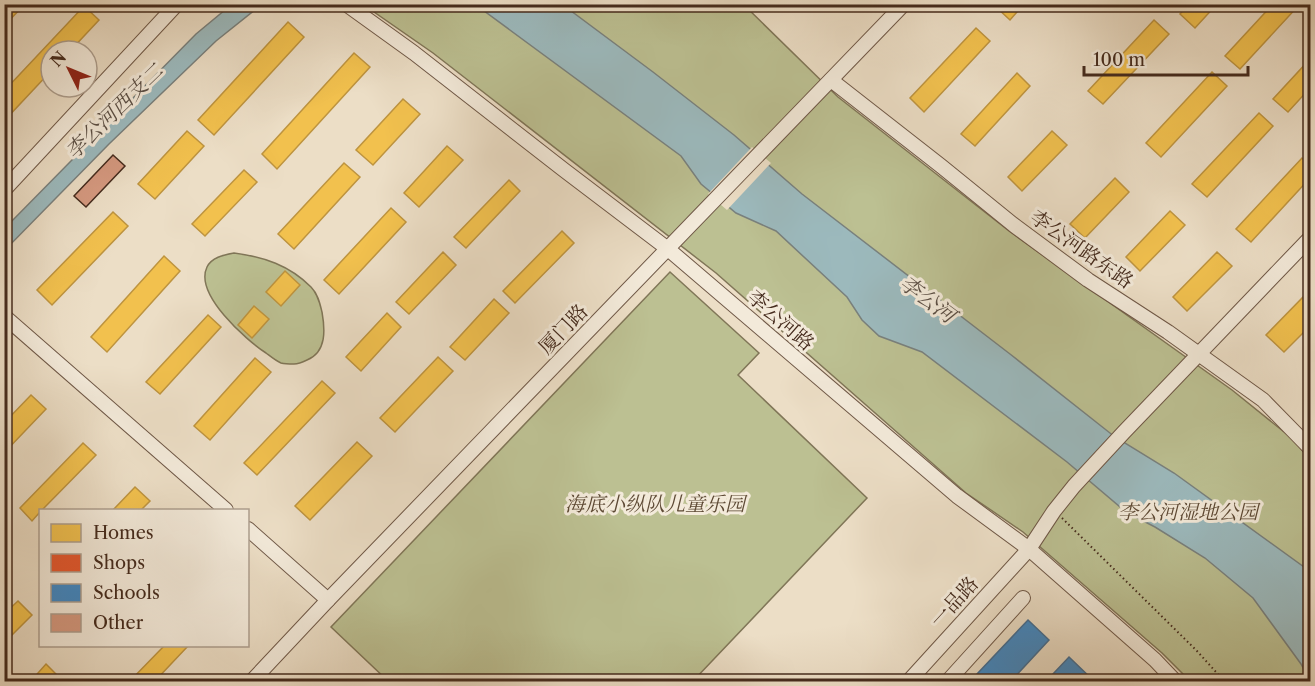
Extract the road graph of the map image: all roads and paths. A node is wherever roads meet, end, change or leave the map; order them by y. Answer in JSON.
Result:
{"nodes":[{"id":1,"x":177,"y":4,"type":"edge"},
{"id":2,"x":346,"y":4,"type":"edge"},
{"id":3,"x":904,"y":4,"type":"edge"},
{"id":4,"x":831,"y":80,"type":"junction"},
{"id":5,"x":4,"y":190,"type":"edge"},
{"id":6,"x":1311,"y":238,"type":"edge"},
{"id":7,"x":668,"y":249,"type":"junction"},
{"id":8,"x":4,"y":316,"type":"edge"},
{"id":9,"x":1200,"y":355,"type":"junction"},
{"id":10,"x":1311,"y":448,"type":"edge"},
{"id":11,"x":225,"y":509,"type":"edge"},
{"id":12,"x":1054,"y":511,"type":"junction"},
{"id":13,"x":249,"y":530,"type":"edge"},
{"id":14,"x":1029,"y":549,"type":"junction"},
{"id":15,"x":1023,"y":598,"type":"dead end"},
{"id":16,"x":328,"y":600,"type":"junction"},
{"id":17,"x":251,"y":681,"type":"edge"},
{"id":18,"x":908,"y":681,"type":"edge"},
{"id":19,"x":947,"y":681,"type":"edge"},
{"id":20,"x":1176,"y":681,"type":"edge"},
{"id":21,"x":1225,"y":681,"type":"edge"}],
"edges":[{"from":1,"to":5,"type":"street"},
{"from":2,"to":7,"type":"street","name":"李公河路"},
{"from":3,"to":4,"type":"street","name":"厦门路"},
{"from":4,"to":7,"type":"street","name":"厦门路"},
{"from":4,"to":9,"type":"street","name":"李公河路东路"},
{"from":6,"to":9,"type":"street","name":"一品路"},
{"from":7,"to":14,"type":"street","name":"李公河路"},
{"from":7,"to":16,"type":"street","name":"厦门路"},
{"from":8,"to":11,"type":"street"},
{"from":9,"to":10,"type":"street","name":"李公河路东路"},
{"from":9,"to":12,"type":"street","name":"一品路"},
{"from":12,"to":14,"type":"street","name":"一品路"},
{"from":12,"to":21,"type":"path"},
{"from":13,"to":16,"type":"street"},
{"from":14,"to":18,"type":"street","name":"一品路"},
{"from":14,"to":20,"type":"street","name":"李公河路"},
{"from":15,"to":19,"type":"street"},
{"from":16,"to":17,"type":"street","name":"厦门路"}]}
